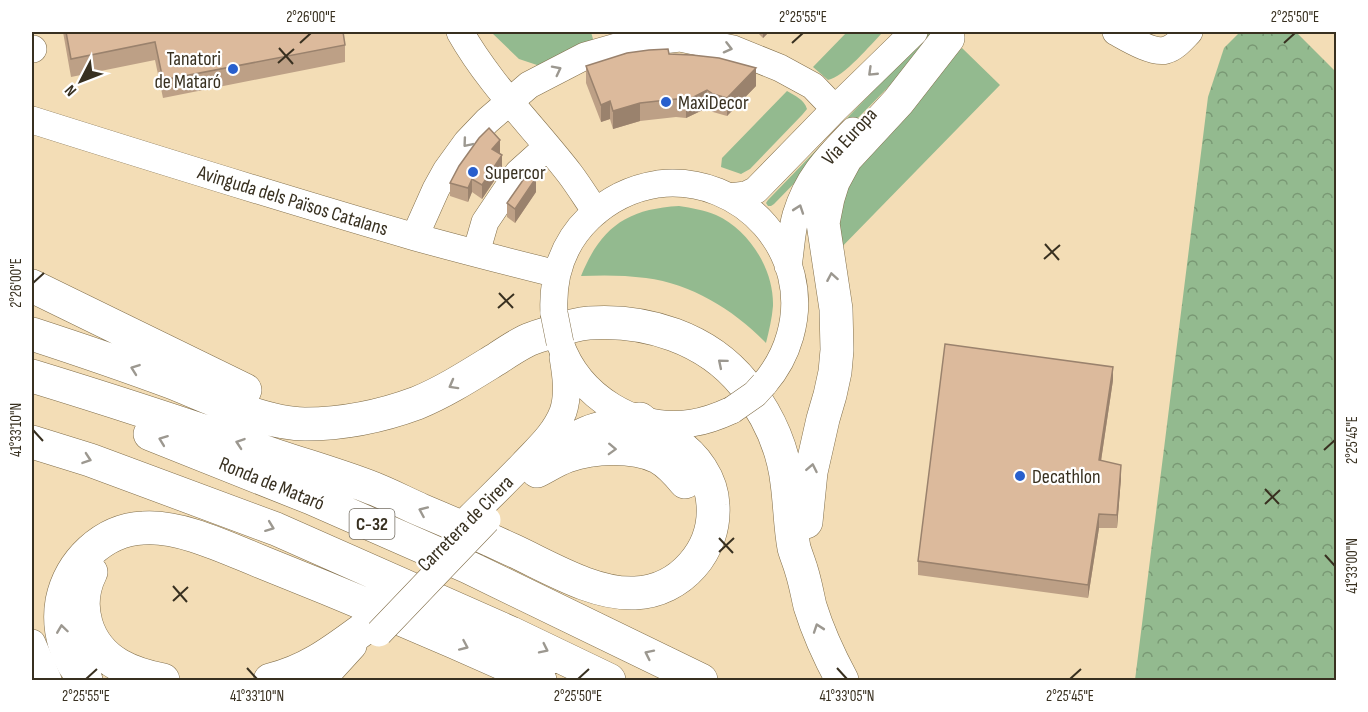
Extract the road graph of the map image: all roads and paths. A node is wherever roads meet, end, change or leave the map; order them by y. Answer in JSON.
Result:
{"nodes":[{"id":1,"x":460,"y":32,"type":"edge"},
{"id":2,"x":914,"y":32,"type":"edge"},
{"id":3,"x":1116,"y":32,"type":"edge"},
{"id":4,"x":1189,"y":32,"type":"edge"},
{"id":5,"x":951,"y":35,"type":"edge"},
{"id":6,"x":655,"y":36,"type":"edge"},
{"id":7,"x":605,"y":41,"type":"edge"},
{"id":8,"x":508,"y":101,"type":"junction"},
{"id":9,"x":835,"y":109,"type":"junction"},
{"id":10,"x":32,"y":120,"type":"edge"},
{"id":11,"x":547,"y":147,"type":"junction"},
{"id":12,"x":730,"y":197,"type":"junction"},
{"id":13,"x":596,"y":212,"type":"junction"},
{"id":14,"x":415,"y":236,"type":"junction"},
{"id":15,"x":476,"y":253,"type":"junction"},
{"id":16,"x":789,"y":266,"type":"junction"},
{"id":17,"x":556,"y":274,"type":"junction"},
{"id":18,"x":35,"y":285,"type":"edge"},
{"id":19,"x":32,"y":334,"type":"edge"},
{"id":20,"x":32,"y":376,"type":"edge"},
{"id":21,"x":579,"y":394,"type":"junction"},
{"id":22,"x":32,"y":396,"type":"edge"},
{"id":23,"x":638,"y":419,"type":"junction"},
{"id":24,"x":331,"y":422,"type":"junction"},
{"id":25,"x":32,"y":442,"type":"edge"},
{"id":26,"x":537,"y":471,"type":"junction"},
{"id":27,"x":478,"y":518,"type":"junction"},
{"id":28,"x":536,"y":561,"type":"junction"},
{"id":29,"x":801,"y":568,"type":"junction"},
{"id":30,"x":370,"y":628,"type":"junction"},
{"id":31,"x":432,"y":631,"type":"junction"},
{"id":32,"x":32,"y":643,"type":"edge"},
{"id":33,"x":48,"y":681,"type":"edge"},
{"id":34,"x":86,"y":681,"type":"edge"},
{"id":35,"x":163,"y":681,"type":"edge"},
{"id":36,"x":270,"y":681,"type":"edge"},
{"id":37,"x":322,"y":681,"type":"edge"},
{"id":38,"x":334,"y":681,"type":"edge"},
{"id":39,"x":540,"y":681,"type":"edge"},
{"id":40,"x":609,"y":681,"type":"edge"},
{"id":41,"x":701,"y":681,"type":"edge"},
{"id":42,"x":842,"y":681,"type":"edge"}],
"edges":[{"from":1,"to":8,"type":"street"},
{"from":2,"to":9,"type":"street","name":"Via Europa","one_way":true},
{"from":3,"to":4,"type":"street"},
{"from":16,"to":5,"type":"street","name":"Via Europa","one_way":true},
{"from":29,"to":5,"type":"highway","one_way":true},
{"from":6,"to":7,"type":"street"},
{"from":6,"to":9,"type":"street","one_way":true},
{"from":8,"to":7,"type":"street","one_way":true},
{"from":8,"to":11,"type":"street"},
{"from":8,"to":14,"type":"street","one_way":true},
{"from":9,"to":12,"type":"street","name":"Via Europa"},
{"from":10,"to":14,"type":"street","name":"Avinguda dels Països Catalans"},
{"from":11,"to":13,"type":"street"},
{"from":11,"to":15,"type":"street"},
{"from":12,"to":13,"type":"street","name":"Carretera de Cirera"},
{"from":12,"to":16,"type":"street","name":"Carretera de Cirera"},
{"from":13,"to":17,"type":"street","name":"Carretera de Cirera"},
{"from":14,"to":15,"type":"street","name":"Avinguda dels Països Catalans"},
{"from":15,"to":17,"type":"street","name":"Avinguda dels Països Catalans"},
{"from":16,"to":23,"type":"street","bridge":true},
{"from":17,"to":21,"type":"street","name":"Carretera de Cirera","bridge":true},
{"from":18,"to":24,"type":"highway"},
{"from":24,"to":19,"type":"highway","one_way":true},
{"from":28,"to":20,"type":"highway","one_way":true},
{"from":21,"to":23,"type":"street"},
{"from":21,"to":27,"type":"street","name":"Carretera de Cirera"},
{"from":41,"to":22,"type":"highway","name":"Ronda de Mataró","number":"C-32","one_way":true},
{"from":23,"to":26,"type":"street","name":"Carretera de Cirera"},
{"from":23,"to":28,"type":"highway"},
{"from":29,"to":24,"type":"highway","one_way":true},
{"from":25,"to":40,"type":"highway","name":"Ronda de Mataró","number":"C-32","one_way":true},
{"from":26,"to":27,"type":"street","name":"Carretera de Cirera"},
{"from":26,"to":28,"type":"highway","one_way":true},
{"from":27,"to":30,"type":"street","name":"Carretera de Cirera"},
{"from":42,"to":29,"type":"highway","one_way":true},
{"from":30,"to":36,"type":"highway"},
{"from":30,"to":37,"type":"street","name":"Carretera de Cirera"},
{"from":30,"to":38,"type":"street","name":"Carretera de Cirera"},
{"from":34,"to":31,"type":"highway","one_way":true},
{"from":31,"to":35,"type":"highway"},
{"from":31,"to":39,"type":"highway","one_way":true},
{"from":32,"to":33,"type":"street"}]}
